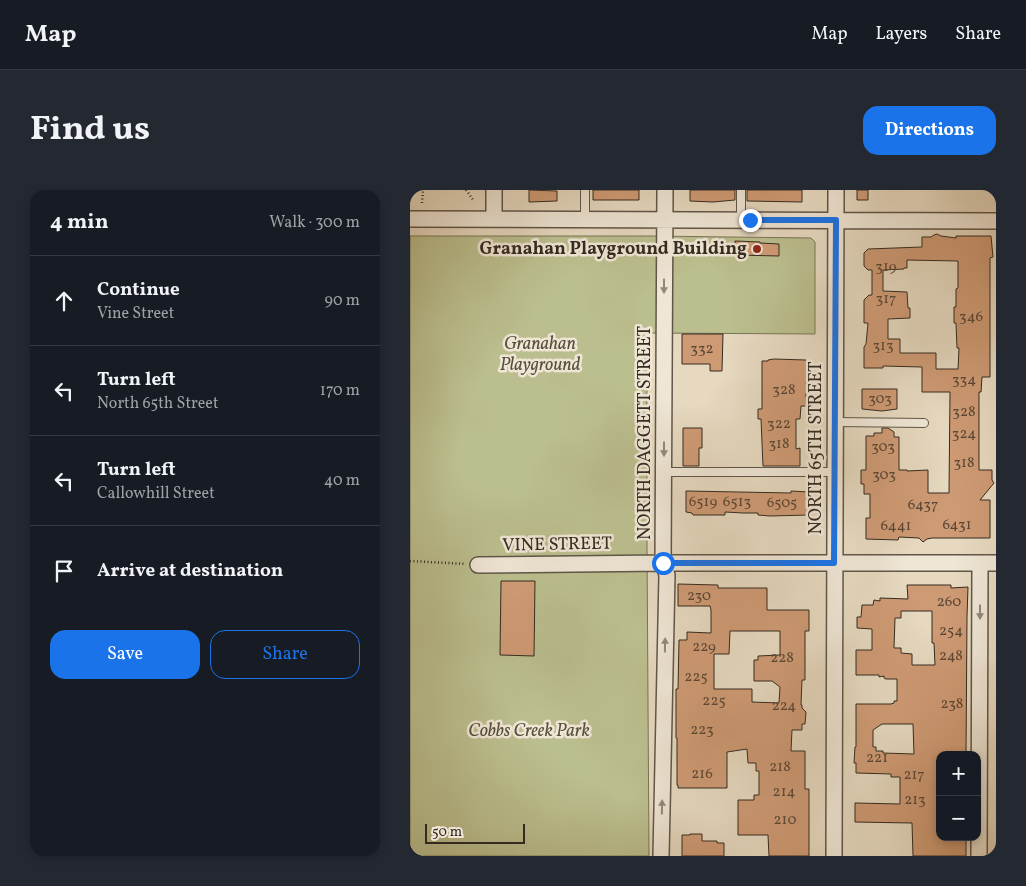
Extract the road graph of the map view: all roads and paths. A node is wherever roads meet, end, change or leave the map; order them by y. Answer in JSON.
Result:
{"nodes":[{"id":1,"x":423,"y":190,"type":"edge"},
{"id":2,"x":466,"y":190,"type":"edge"},
{"id":3,"x":494,"y":190,"type":"edge"},
{"id":4,"x":586,"y":190,"type":"edge"},
{"id":5,"x":665,"y":190,"type":"edge"},
{"id":6,"x":741,"y":190,"type":"edge"},
{"id":7,"x":836,"y":190,"type":"edge"},
{"id":8,"x":474,"y":201,"type":"dead end"},
{"id":9,"x":422,"y":203,"type":"dead end"},
{"id":10,"x":410,"y":219,"type":"edge"},
{"id":11,"x":494,"y":220,"type":"junction"},
{"id":12,"x":585,"y":220,"type":"junction"},
{"id":13,"x":664,"y":220,"type":"junction"},
{"id":14,"x":740,"y":220,"type":"junction"},
{"id":15,"x":836,"y":220,"type":"junction"},
{"id":16,"x":996,"y":221,"type":"edge"},
{"id":17,"x":835,"y":422,"type":"junction"},
{"id":18,"x":924,"y":423,"type":"dead end"},
{"id":19,"x":664,"y":472,"type":"junction"},
{"id":20,"x":835,"y":472,"type":"junction"},
{"id":21,"x":410,"y":561,"type":"edge"},
{"id":22,"x":663,"y":563,"type":"junction"},
{"id":23,"x":834,"y":563,"type":"junction"},
{"id":24,"x":996,"y":563,"type":"edge"},
{"id":25,"x":980,"y":564,"type":"junction"},
{"id":26,"x":478,"y":565,"type":"joint"},
{"id":27,"x":661,"y":856,"type":"edge"},
{"id":28,"x":834,"y":856,"type":"edge"},
{"id":29,"x":979,"y":856,"type":"edge"}],
"edges":[{"from":1,"to":9,"type":"path"},
{"from":2,"to":8,"type":"path"},
{"from":3,"to":11,"type":"street"},
{"from":4,"to":12,"type":"lane"},
{"from":5,"to":13,"type":"street","name":"NORTH DAGGETT STREET"},
{"from":6,"to":14,"type":"lane"},
{"from":7,"to":15,"type":"street","name":"NORTH 65TH STREET"},
{"from":10,"to":11,"type":"street"},
{"from":11,"to":12,"type":"street"},
{"from":12,"to":13,"type":"street"},
{"from":13,"to":14,"type":"street"},
{"from":13,"to":19,"type":"street","name":"NORTH DAGGETT STREET","one_way":true},
{"from":14,"to":15,"type":"street"},
{"from":15,"to":16,"type":"street"},
{"from":15,"to":17,"type":"street","name":"NORTH 65TH STREET"},
{"from":17,"to":18,"type":"lane"},
{"from":17,"to":20,"type":"street","name":"NORTH 65TH STREET"},
{"from":19,"to":20,"type":"lane"},
{"from":19,"to":22,"type":"street","name":"NORTH DAGGETT STREET"},
{"from":20,"to":23,"type":"street","name":"NORTH 65TH STREET"},
{"from":21,"to":26,"type":"path"},
{"from":22,"to":23,"type":"street","name":"VINE STREET"},
{"from":22,"to":26,"type":"street","name":"VINE STREET"},
{"from":27,"to":22,"type":"street","name":"NORTH DAGGETT STREET","one_way":true},
{"from":23,"to":25,"type":"street","name":"VINE STREET"},
{"from":23,"to":28,"type":"street","name":"NORTH 65TH STREET"},
{"from":24,"to":25,"type":"street","name":"VINE STREET"},
{"from":25,"to":29,"type":"street","one_way":true}]}
